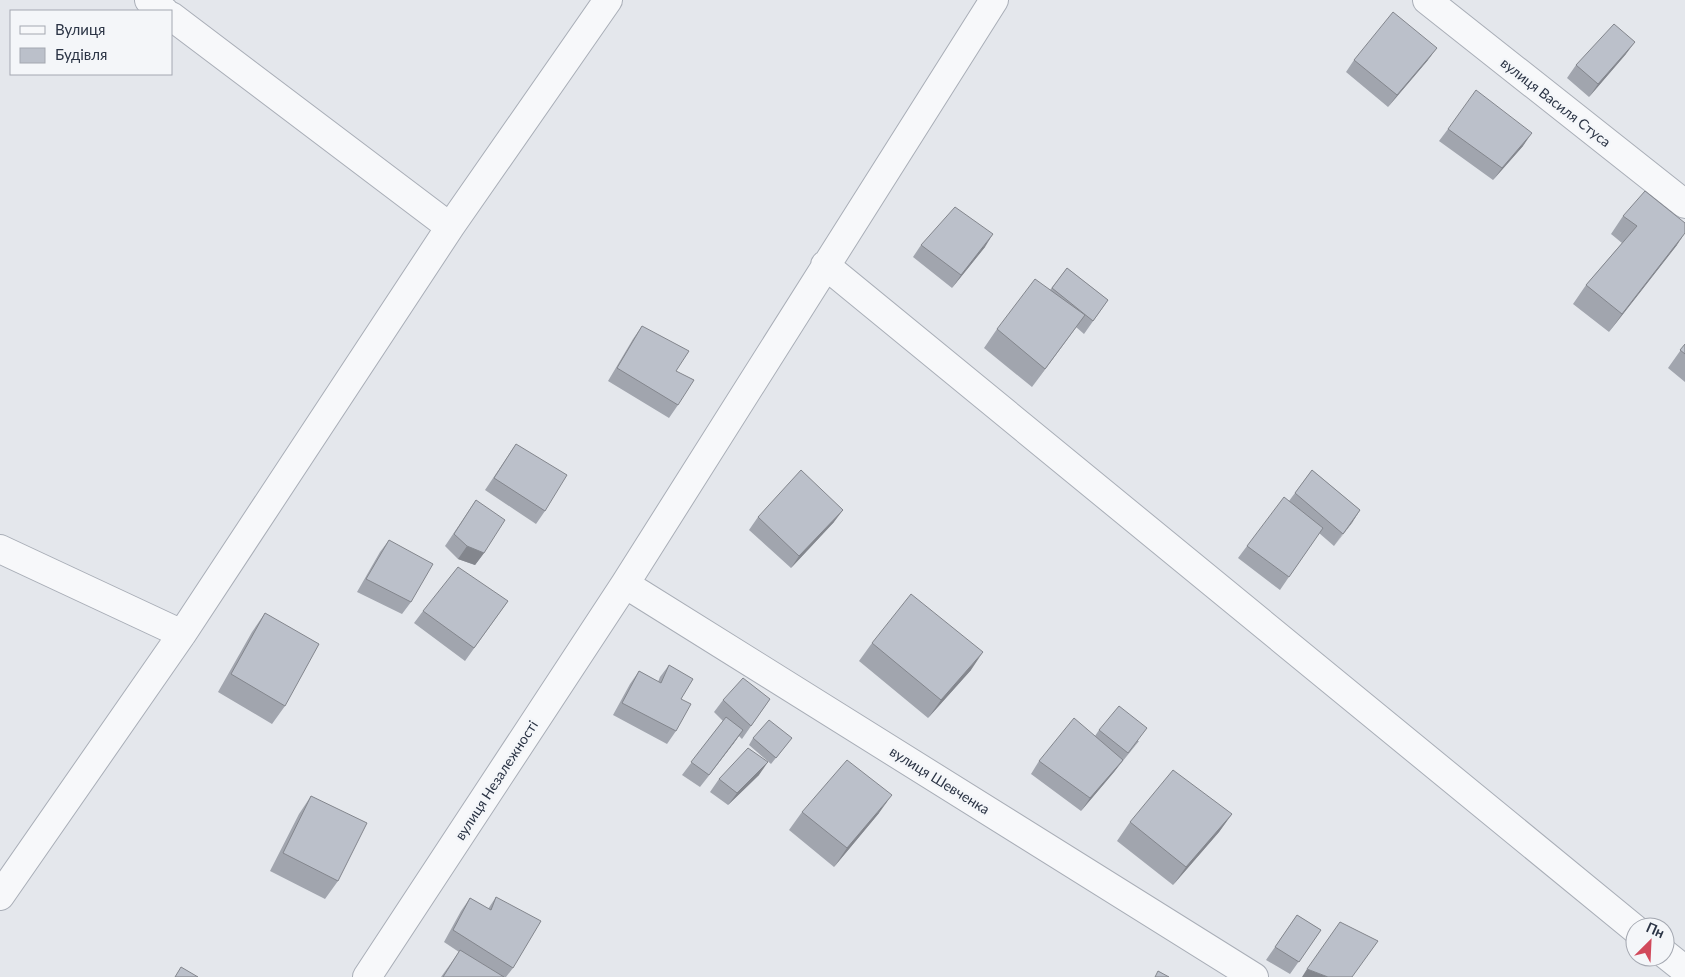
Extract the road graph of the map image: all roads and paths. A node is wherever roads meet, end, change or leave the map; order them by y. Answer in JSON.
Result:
{"nodes":[{"id":1,"x":149,"y":0,"type":"edge"},
{"id":2,"x":608,"y":0,"type":"edge"},
{"id":3,"x":994,"y":0,"type":"edge"},
{"id":4,"x":1427,"y":0,"type":"edge"},
{"id":5,"x":163,"y":10,"type":"edge"},
{"id":6,"x":172,"y":17,"type":"edge"},
{"id":7,"x":1685,"y":204,"type":"edge"},
{"id":8,"x":450,"y":227,"type":"junction"},
{"id":9,"x":826,"y":265,"type":"junction"},
{"id":10,"x":0,"y":549,"type":"edge"},
{"id":11,"x":625,"y":584,"type":"junction"},
{"id":12,"x":182,"y":634,"type":"junction"},
{"id":13,"x":0,"y":896,"type":"edge"},
{"id":14,"x":1625,"y":921,"type":"edge"},
{"id":15,"x":1675,"y":962,"type":"edge"},
{"id":16,"x":1685,"y":970,"type":"edge"},
{"id":17,"x":367,"y":977,"type":"edge"},
{"id":18,"x":1254,"y":977,"type":"edge"}],
"edges":[{"from":1,"to":5,"type":"street"},
{"from":2,"to":8,"type":"street"},
{"from":3,"to":9,"type":"street","name":"вулиця Незалежності"},
{"from":4,"to":7,"type":"street","name":"вулиця Василя Стуса"},
{"from":6,"to":8,"type":"street"},
{"from":8,"to":12,"type":"street"},
{"from":9,"to":11,"type":"street","name":"вулиця Незалежності"},
{"from":9,"to":14,"type":"street"},
{"from":10,"to":12,"type":"street"},
{"from":11,"to":17,"type":"street","name":"вулиця Незалежності"},
{"from":11,"to":18,"type":"street","name":"вулиця Шевченка"},
{"from":12,"to":13,"type":"street"},
{"from":15,"to":16,"type":"street"}]}
